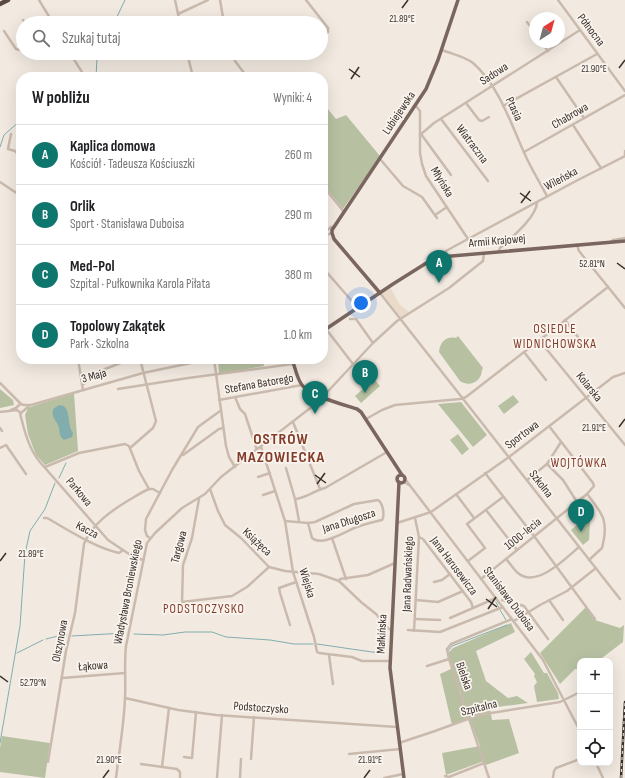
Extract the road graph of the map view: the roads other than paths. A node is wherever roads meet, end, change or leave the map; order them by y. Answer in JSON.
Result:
{"nodes":[{"id":1,"x":8,"y":0,"type":"edge"},
{"id":2,"x":40,"y":0,"type":"edge"},
{"id":3,"x":175,"y":0,"type":"edge"},
{"id":4,"x":208,"y":0,"type":"edge"},
{"id":5,"x":220,"y":0,"type":"edge"},
{"id":6,"x":306,"y":0,"type":"edge"},
{"id":7,"x":458,"y":0,"type":"edge"},
{"id":8,"x":558,"y":0,"type":"edge"},
{"id":9,"x":0,"y":4,"type":"edge"},
{"id":10,"x":178,"y":14,"type":"joint"},
{"id":11,"x":49,"y":16,"type":"edge"},
{"id":12,"x":223,"y":16,"type":"edge"},
{"id":13,"x":319,"y":16,"type":"edge"},
{"id":14,"x":527,"y":22,"type":"dead end"},
{"id":15,"x":529,"y":25,"type":"edge"},
{"id":16,"x":580,"y":30,"type":"junction"},
{"id":17,"x":4,"y":31,"type":"dead end"},
{"id":18,"x":546,"y":48,"type":"edge"},
{"id":19,"x":16,"y":49,"type":"edge"},
{"id":20,"x":442,"y":50,"type":"junction"},
{"id":21,"x":548,"y":51,"type":"junction"},
{"id":22,"x":597,"y":54,"type":"junction"},
{"id":23,"x":74,"y":60,"type":"edge"},
{"id":24,"x":189,"y":60,"type":"edge"},
{"id":25,"x":234,"y":60,"type":"edge"},
{"id":26,"x":82,"y":72,"type":"edge"},
{"id":27,"x":192,"y":72,"type":"edge"},
{"id":28,"x":243,"y":72,"type":"edge"},
{"id":29,"x":556,"y":77,"type":"junction"},
{"id":30,"x":492,"y":86,"type":"junction"},
{"id":31,"x":625,"y":91,"type":"edge"},
{"id":32,"x":625,"y":95,"type":"edge"},
{"id":33,"x":466,"y":103,"type":"junction"},
{"id":34,"x":416,"y":106,"type":"junction"},
{"id":35,"x":503,"y":106,"type":"junction"},
{"id":36,"x":489,"y":117,"type":"dead end"},
{"id":37,"x":441,"y":118,"type":"junction"},
{"id":38,"x":584,"y":118,"type":"junction"},
{"id":39,"x":573,"y":125,"type":"junction"},
{"id":40,"x":11,"y":134,"type":"dead end"},
{"id":41,"x":421,"y":134,"type":"junction"},
{"id":42,"x":625,"y":151,"type":"edge"},
{"id":43,"x":16,"y":152,"type":"edge"},
{"id":44,"x":524,"y":152,"type":"junction"},
{"id":45,"x":625,"y":156,"type":"edge"},
{"id":46,"x":380,"y":159,"type":"junction"},
{"id":47,"x":601,"y":168,"type":"junction"},
{"id":48,"x":451,"y":175,"type":"dead end"},
{"id":49,"x":488,"y":181,"type":"dead end"},
{"id":50,"x":0,"y":182,"type":"edge"},
{"id":51,"x":328,"y":192,"type":"edge"},
{"id":52,"x":16,"y":193,"type":"edge"},
{"id":53,"x":547,"y":196,"type":"junction"},
{"id":54,"x":537,"y":202,"type":"junction"},
{"id":55,"x":447,"y":207,"type":"junction"},
{"id":56,"x":344,"y":213,"type":"junction"},
{"id":57,"x":334,"y":227,"type":"junction"},
{"id":58,"x":328,"y":229,"type":"edge"},
{"id":59,"x":328,"y":232,"type":"edge"},
{"id":60,"x":328,"y":234,"type":"edge"},
{"id":61,"x":332,"y":234,"type":"junction"},
{"id":62,"x":625,"y":238,"type":"edge"},
{"id":63,"x":468,"y":239,"type":"junction"},
{"id":64,"x":625,"y":241,"type":"edge"},
{"id":65,"x":611,"y":242,"type":"junction"},
{"id":66,"x":577,"y":245,"type":"junction"},
{"id":67,"x":499,"y":251,"type":"junction"},
{"id":68,"x":484,"y":252,"type":"junction"},
{"id":69,"x":445,"y":256,"type":"junction"},
{"id":70,"x":328,"y":274,"type":"edge"},
{"id":71,"x":608,"y":288,"type":"junction"},
{"id":72,"x":380,"y":292,"type":"junction"},
{"id":73,"x":358,"y":308,"type":"junction"},
{"id":74,"x":625,"y":308,"type":"edge"},
{"id":75,"x":400,"y":318,"type":"junction"},
{"id":76,"x":350,"y":319,"type":"dead end"},
{"id":77,"x":565,"y":320,"type":"junction"},
{"id":78,"x":328,"y":327,"type":"edge"},
{"id":79,"x":328,"y":335,"type":"edge"},
{"id":80,"x":578,"y":337,"type":"dead end"},
{"id":81,"x":539,"y":340,"type":"junction"},
{"id":82,"x":373,"y":343,"type":"junction"},
{"id":83,"x":524,"y":352,"type":"junction"},
{"id":84,"x":79,"y":364,"type":"edge"},
{"id":85,"x":118,"y":364,"type":"edge"},
{"id":86,"x":141,"y":364,"type":"edge"},
{"id":87,"x":184,"y":364,"type":"edge"},
{"id":88,"x":215,"y":364,"type":"edge"},
{"id":89,"x":276,"y":364,"type":"edge"},
{"id":90,"x":294,"y":364,"type":"edge"},
{"id":91,"x":353,"y":364,"type":"junction"},
{"id":92,"x":143,"y":373,"type":"junction"},
{"id":93,"x":625,"y":373,"type":"edge"},
{"id":94,"x":216,"y":375,"type":"junction"},
{"id":95,"x":546,"y":380,"type":"dead end"},
{"id":96,"x":0,"y":383,"type":"edge"},
{"id":97,"x":146,"y":384,"type":"junction"},
{"id":98,"x":82,"y":385,"type":"junction"},
{"id":99,"x":302,"y":385,"type":"junction"},
{"id":100,"x":118,"y":389,"type":"dead end"},
{"id":101,"x":83,"y":390,"type":"junction"},
{"id":102,"x":235,"y":397,"type":"junction"},
{"id":103,"x":322,"y":397,"type":"junction"},
{"id":104,"x":463,"y":398,"type":"junction"},
{"id":105,"x":586,"y":398,"type":"junction"},
{"id":106,"x":219,"y":400,"type":"junction"},
{"id":107,"x":20,"y":404,"type":"junction"},
{"id":108,"x":25,"y":407,"type":"junction"},
{"id":109,"x":16,"y":409,"type":"junction"},
{"id":110,"x":220,"y":411,"type":"junction"},
{"id":111,"x":0,"y":412,"type":"edge"},
{"id":112,"x":21,"y":412,"type":"junction"},
{"id":113,"x":366,"y":419,"type":"junction"},
{"id":114,"x":293,"y":422,"type":"junction"},
{"id":115,"x":549,"y":426,"type":"junction"},
{"id":116,"x":0,"y":428,"type":"edge"},
{"id":117,"x":223,"y":428,"type":"junction"},
{"id":118,"x":2,"y":432,"type":"dead end"},
{"id":119,"x":561,"y":442,"type":"junction"},
{"id":120,"x":625,"y":445,"type":"edge"},
{"id":121,"x":261,"y":447,"type":"junction"},
{"id":122,"x":0,"y":448,"type":"edge"},
{"id":123,"x":130,"y":448,"type":"junction"},
{"id":124,"x":257,"y":450,"type":"junction"},
{"id":125,"x":388,"y":452,"type":"junction"},
{"id":126,"x":181,"y":456,"type":"junction"},
{"id":127,"x":509,"y":457,"type":"junction"},
{"id":128,"x":547,"y":464,"type":"junction"},
{"id":129,"x":45,"y":467,"type":"junction"},
{"id":130,"x":235,"y":467,"type":"junction"},
{"id":131,"x":286,"y":468,"type":"dead end"},
{"id":132,"x":270,"y":473,"type":"junction"},
{"id":133,"x":26,"y":474,"type":"dead end"},
{"id":134,"x":485,"y":474,"type":"junction"},
{"id":135,"x":400,"y":475,"type":"junction"},
{"id":136,"x":258,"y":477,"type":"dead end"},
{"id":137,"x":527,"y":480,"type":"junction"},
{"id":138,"x":402,"y":482,"type":"junction"},
{"id":139,"x":149,"y":489,"type":"junction"},
{"id":140,"x":210,"y":489,"type":"junction"},
{"id":141,"x":320,"y":489,"type":"junction"},
{"id":142,"x":275,"y":491,"type":"junction"},
{"id":143,"x":160,"y":492,"type":"junction"},
{"id":144,"x":456,"y":494,"type":"junction"},
{"id":145,"x":587,"y":494,"type":"junction"},
{"id":146,"x":263,"y":495,"type":"dead end"},
{"id":147,"x":503,"y":497,"type":"junction"},
{"id":148,"x":199,"y":498,"type":"junction"},
{"id":149,"x":294,"y":499,"type":"junction"},
{"id":150,"x":577,"y":502,"type":"junction"},
{"id":151,"x":486,"y":510,"type":"junction"},
{"id":152,"x":430,"y":512,"type":"junction"},
{"id":153,"x":44,"y":518,"type":"dead end"},
{"id":154,"x":415,"y":518,"type":"junction"},
{"id":155,"x":474,"y":518,"type":"junction"},
{"id":156,"x":556,"y":518,"type":"junction"},
{"id":157,"x":285,"y":521,"type":"junction"},
{"id":158,"x":299,"y":521,"type":"junction"},
{"id":159,"x":308,"y":523,"type":"junction"},
{"id":160,"x":398,"y":523,"type":"junction"},
{"id":161,"x":95,"y":526,"type":"junction"},
{"id":162,"x":419,"y":536,"type":"junction"},
{"id":163,"x":534,"y":536,"type":"junction"},
{"id":164,"x":150,"y":538,"type":"junction"},
{"id":165,"x":332,"y":538,"type":"junction"},
{"id":166,"x":86,"y":539,"type":"junction"},
{"id":167,"x":579,"y":547,"type":"junction"},
{"id":168,"x":122,"y":550,"type":"junction"},
{"id":169,"x":517,"y":550,"type":"junction"},
{"id":170,"x":506,"y":559,"type":"junction"},
{"id":171,"x":143,"y":560,"type":"junction"},
{"id":172,"x":589,"y":560,"type":"junction"},
{"id":173,"x":468,"y":561,"type":"junction"},
{"id":174,"x":396,"y":563,"type":"junction"},
{"id":175,"x":270,"y":566,"type":"junction"},
{"id":176,"x":556,"y":566,"type":"junction"},
{"id":177,"x":596,"y":568,"type":"junction"},
{"id":178,"x":293,"y":572,"type":"junction"},
{"id":179,"x":450,"y":574,"type":"junction"},
{"id":180,"x":346,"y":579,"type":"junction"},
{"id":181,"x":481,"y":579,"type":"junction"},
{"id":182,"x":339,"y":581,"type":"junction"},
{"id":183,"x":296,"y":582,"type":"junction"},
{"id":184,"x":434,"y":582,"type":"dead end"},
{"id":185,"x":571,"y":588,"type":"junction"},
{"id":186,"x":463,"y":591,"type":"junction"},
{"id":187,"x":496,"y":598,"type":"junction"},
{"id":188,"x":620,"y":599,"type":"dead end"},
{"id":189,"x":416,"y":600,"type":"junction"},
{"id":190,"x":502,"y":600,"type":"dead end"},
{"id":191,"x":549,"y":600,"type":"junction"},
{"id":192,"x":503,"y":607,"type":"junction"},
{"id":193,"x":473,"y":608,"type":"junction"},
{"id":194,"x":528,"y":611,"type":"junction"},
{"id":195,"x":450,"y":618,"type":"dead end"},
{"id":196,"x":415,"y":619,"type":"junction"},
{"id":197,"x":595,"y":619,"type":"dead end"},
{"id":198,"x":440,"y":620,"type":"dead end"},
{"id":199,"x":513,"y":620,"type":"junction"},
{"id":200,"x":563,"y":620,"type":"dead end"},
{"id":201,"x":290,"y":625,"type":"dead end"},
{"id":202,"x":392,"y":630,"type":"junction"},
{"id":203,"x":408,"y":630,"type":"dead end"},
{"id":204,"x":414,"y":630,"type":"junction"},
{"id":205,"x":548,"y":638,"type":"dead end"},
{"id":206,"x":329,"y":655,"type":"junction"},
{"id":207,"x":449,"y":659,"type":"junction"},
{"id":208,"x":391,"y":661,"type":"junction"},
{"id":209,"x":427,"y":666,"type":"dead end"},
{"id":210,"x":125,"y":673,"type":"junction"},
{"id":211,"x":62,"y":678,"type":"junction"},
{"id":212,"x":333,"y":684,"type":"dead end"},
{"id":213,"x":577,"y":694,"type":"edge"},
{"id":214,"x":125,"y":698,"type":"junction"},
{"id":215,"x":565,"y":701,"type":"junction"},
{"id":216,"x":169,"y":708,"type":"junction"},
{"id":217,"x":196,"y":712,"type":"junction"},
{"id":218,"x":222,"y":715,"type":"junction"},
{"id":219,"x":254,"y":717,"type":"junction"},
{"id":220,"x":469,"y":718,"type":"junction"},
{"id":221,"x":397,"y":727,"type":"junction"},
{"id":222,"x":579,"y":730,"type":"edge"},
{"id":223,"x":399,"y":743,"type":"junction"},
{"id":224,"x":400,"y":749,"type":"junction"},
{"id":225,"x":349,"y":754,"type":"dead end"},
{"id":226,"x":184,"y":757,"type":"dead end"},
{"id":227,"x":251,"y":758,"type":"dead end"},
{"id":228,"x":241,"y":759,"type":"dead end"},
{"id":229,"x":577,"y":760,"type":"edge"},
{"id":230,"x":48,"y":762,"type":"dead end"},
{"id":231,"x":484,"y":763,"type":"junction"},
{"id":232,"x":141,"y":764,"type":"dead end"},
{"id":233,"x":597,"y":766,"type":"edge"},
{"id":234,"x":162,"y":767,"type":"junction"},
{"id":235,"x":403,"y":776,"type":"edge"},
{"id":236,"x":445,"y":776,"type":"dead end"},
{"id":237,"x":116,"y":778,"type":"edge"},
{"id":238,"x":180,"y":778,"type":"edge"},
{"id":239,"x":217,"y":778,"type":"edge"},
{"id":240,"x":240,"y":778,"type":"edge"},
{"id":241,"x":384,"y":778,"type":"edge"},
{"id":242,"x":489,"y":778,"type":"edge"},
{"id":243,"x":553,"y":778,"type":"edge"},
{"id":244,"x":603,"y":778,"type":"edge"}],
"edges":[{"from":1,"to":9,"type":"highway"},
{"from":2,"to":11,"type":"street"},
{"from":3,"to":10,"type":"street"},
{"from":4,"to":10,"type":"street"},
{"from":5,"to":12,"type":"street"},
{"from":6,"to":13,"type":"street"},
{"from":7,"to":20,"type":"main road","name":"Lubiejewska"},
{"from":8,"to":16,"type":"street","name":"Północna"},
{"from":14,"to":15,"type":"street"},
{"from":16,"to":21,"type":"street","name":"Sadowa"},
{"from":16,"to":22,"type":"street","name":"Północna"},
{"from":17,"to":19,"type":"street"},
{"from":18,"to":21,"type":"street"},
{"from":20,"to":30,"type":"street","name":"Ptasia"},
{"from":20,"to":34,"type":"main road","name":"Lubiejewska"},
{"from":21,"to":30,"type":"street","name":"Sadowa"},
{"from":22,"to":29,"type":"street"},
{"from":22,"to":31,"type":"street","name":"Północna"},
{"from":23,"to":26,"type":"street"},
{"from":24,"to":27,"type":"street"},
{"from":25,"to":28,"type":"street"},
{"from":29,"to":35,"type":"street"},
{"from":29,"to":38,"type":"street"},
{"from":30,"to":33,"type":"street","name":"Sadowa"},
{"from":30,"to":35,"type":"street","name":"Ptasia"},
{"from":32,"to":38,"type":"street","name":"Chabrowa"},
{"from":33,"to":36,"type":"street"},
{"from":33,"to":37,"type":"street","name":"Sadowa"},
{"from":34,"to":41,"type":"street","name":"Młyńska"},
{"from":34,"to":46,"type":"main road","name":"Lubiejewska"},
{"from":35,"to":44,"type":"street","name":"Ptasia"},
{"from":37,"to":41,"type":"street","name":"Sadowa"},
{"from":37,"to":49,"type":"street","name":"Wiatraczna"},
{"from":38,"to":39,"type":"street","name":"Chabrowa"},
{"from":39,"to":44,"type":"street","name":"Chabrowa"},
{"from":39,"to":47,"type":"street"},
{"from":40,"to":43,"type":"street"},
{"from":41,"to":48,"type":"street","name":"Młyńska"},
{"from":41,"to":55,"type":"street","name":"Młyńska"},
{"from":42,"to":45,"type":"street"},
{"from":44,"to":53,"type":"street","name":"Ptasia"},
{"from":45,"to":47,"type":"street","name":"Wileńska"},
{"from":46,"to":55,"type":"street"},
{"from":46,"to":56,"type":"main road","name":"Lubiejewska"},
{"from":47,"to":53,"type":"street","name":"Wileńska"},
{"from":50,"to":52,"type":"street"},
{"from":51,"to":56,"type":"street"},
{"from":53,"to":54,"type":"street","name":"Wileńska"},
{"from":54,"to":63,"type":"street","name":"Wileńska"},
{"from":54,"to":67,"type":"street"},
{"from":55,"to":63,"type":"street","name":"Młyńska"},
{"from":56,"to":57,"type":"main road","name":"Lubiejewska"},
{"from":57,"to":58,"type":"street","name":"Lubiejewska"},
{"from":57,"to":61,"type":"main road","name":"Lubiejewska"},
{"from":59,"to":61,"type":"street"},
{"from":60,"to":61,"type":"street","name":"Lubiejewska"},
{"from":61,"to":72,"type":"main road"},
{"from":62,"to":65,"type":"street"},
{"from":63,"to":69,"type":"street","name":"Wileńska"},
{"from":64,"to":65,"type":"main road","name":"Armii Krajowej"},
{"from":65,"to":66,"type":"main road","name":"Armii Krajowej"},
{"from":66,"to":67,"type":"main road","name":"Armii Krajowej"},
{"from":66,"to":71,"type":"street"},
{"from":67,"to":68,"type":"main road","name":"Armii Krajowej"},
{"from":68,"to":69,"type":"main road","name":"Armii Krajowej"},
{"from":68,"to":75,"type":"street"},
{"from":69,"to":72,"type":"main road","name":"Armii Krajowej"},
{"from":70,"to":73,"type":"street"},
{"from":71,"to":74,"type":"street"},
{"from":71,"to":77,"type":"street"},
{"from":72,"to":73,"type":"main road"},
{"from":72,"to":75,"type":"street","name":"Szkolna"},
{"from":73,"to":78,"type":"main road"},
{"from":75,"to":82,"type":"street"},
{"from":75,"to":104,"type":"street","name":"Szkolna"},
{"from":76,"to":82,"type":"street"},
{"from":77,"to":80,"type":"street"},
{"from":77,"to":81,"type":"street"},
{"from":79,"to":91,"type":"street"},
{"from":81,"to":83,"type":"street"},
{"from":81,"to":105,"type":"street","name":"Kolarska"},
{"from":82,"to":91,"type":"street"},
{"from":83,"to":95,"type":"street"},
{"from":83,"to":104,"type":"street"},
{"from":84,"to":98,"type":"street"},
{"from":85,"to":98,"type":"street"},
{"from":86,"to":92,"type":"street"},
{"from":87,"to":92,"type":"street","name":"3 Maja"},
{"from":88,"to":94,"type":"street"},
{"from":89,"to":94,"type":"street"},
{"from":90,"to":99,"type":"main road"},
{"from":91,"to":103,"type":"street"},
{"from":92,"to":97,"type":"street"},
{"from":92,"to":101,"type":"street","name":"3 Maja"},
{"from":93,"to":105,"type":"street","name":"Sportowa"},
{"from":94,"to":97,"type":"street"},
{"from":94,"to":106,"type":"street"},
{"from":96,"to":107,"type":"street"},
{"from":97,"to":100,"type":"street"},
{"from":97,"to":123,"type":"street"},
{"from":98,"to":101,"type":"street"},
{"from":99,"to":102,"type":"street","name":"Stefana Batorego"},
{"from":99,"to":103,"type":"main road"},
{"from":101,"to":108,"type":"street","name":"3 Maja"},
{"from":102,"to":106,"type":"street","name":"Stefana Batorego"},
{"from":102,"to":124,"type":"street"},
{"from":103,"to":113,"type":"main road"},
{"from":103,"to":114,"type":"street"},
{"from":104,"to":113,"type":"street"},
{"from":104,"to":127,"type":"street","name":"Szkolna"},
{"from":105,"to":115,"type":"street","name":"Sportowa"},
{"from":105,"to":120,"type":"street","name":"Kolarska"},
{"from":106,"to":110,"type":"street"},
{"from":107,"to":108,"type":"street"},
{"from":107,"to":109,"type":"street"},
{"from":108,"to":112,"type":"street"},
{"from":109,"to":111,"type":"street"},
{"from":109,"to":112,"type":"street"},
{"from":110,"to":117,"type":"street"},
{"from":110,"to":126,"type":"street","name":"Władysława Broniewskiego"},
{"from":112,"to":129,"type":"street","name":"Parkowa"},
{"from":113,"to":125,"type":"main road"},
{"from":114,"to":121,"type":"street"},
{"from":114,"to":141,"type":"street"},
{"from":115,"to":119,"type":"street"},
{"from":115,"to":127,"type":"street","name":"Sportowa"},
{"from":116,"to":118,"type":"street"},
{"from":117,"to":126,"type":"street"},
{"from":117,"to":130,"type":"street"},
{"from":119,"to":128,"type":"street"},
{"from":119,"to":145,"type":"street","name":"1000-lecia"},
{"from":121,"to":124,"type":"street"},
{"from":121,"to":132,"type":"street","name":"Wiejska"},
{"from":122,"to":133,"type":"street"},
{"from":123,"to":129,"type":"street"},
{"from":123,"to":139,"type":"street"},
{"from":124,"to":130,"type":"street"},
{"from":125,"to":135,"type":"main road"},
{"from":125,"to":141,"type":"street"},
{"from":126,"to":143,"type":"street","name":"Władysława Broniewskiego"},
{"from":127,"to":134,"type":"street","name":"Sportowa"},
{"from":127,"to":137,"type":"street","name":"Szkolna"},
{"from":128,"to":137,"type":"street"},
{"from":128,"to":150,"type":"street"},
{"from":129,"to":161,"type":"street","name":"Parkowa"},
{"from":130,"to":140,"type":"street"},
{"from":131,"to":149,"type":"street"},
{"from":132,"to":136,"type":"street"},
{"from":132,"to":142,"type":"street","name":"Wiejska"},
{"from":134,"to":144,"type":"street","name":"Sportowa"},
{"from":134,"to":147,"type":"street"},
{"from":135,"to":138,"type":"main road"},
{"from":135,"to":138,"type":"main road","name":"Małkińska"},
{"from":137,"to":156,"type":"street","name":"Szkolna"},
{"from":138,"to":152,"type":"street","name":"Stanisława Duboisa"},
{"from":138,"to":160,"type":"main road","name":"Małkińska"},
{"from":139,"to":143,"type":"street"},
{"from":139,"to":161,"type":"street","name":"Olszynowa"},
{"from":140,"to":148,"type":"street"},
{"from":140,"to":175,"type":"street","name":"Książęca"},
{"from":141,"to":149,"type":"street"},
{"from":142,"to":146,"type":"street"},
{"from":142,"to":157,"type":"street","name":"Wiejska"},
{"from":143,"to":164,"type":"street","name":"Władysława Broniewskiego"},
{"from":144,"to":152,"type":"street","name":"Sportowa"},
{"from":144,"to":155,"type":"street"},
{"from":145,"to":150,"type":"street","name":"1000-lecia"},
{"from":145,"to":172,"type":"street"},
{"from":147,"to":151,"type":"street"},
{"from":147,"to":163,"type":"street"},
{"from":148,"to":164,"type":"street"},
{"from":148,"to":175,"type":"street","name":"Targowa"},
{"from":149,"to":158,"type":"street"},
{"from":150,"to":156,"type":"street","name":"1000-lecia"},
{"from":151,"to":155,"type":"street"},
{"from":151,"to":169,"type":"street"},
{"from":152,"to":154,"type":"street","name":"Sportowa"},
{"from":152,"to":173,"type":"street","name":"Stanisława Duboisa"},
{"from":153,"to":166,"type":"street","name":"Kacza"},
{"from":154,"to":160,"type":"street","name":"Sportowa"},
{"from":154,"to":162,"type":"street","name":"Jana Radwańskiego"},
{"from":155,"to":173,"type":"street"},
{"from":156,"to":163,"type":"street","name":"1000-lecia"},
{"from":156,"to":167,"type":"street","name":"Szkolna"},
{"from":157,"to":158,"type":"street"},
{"from":157,"to":178,"type":"street","name":"Wiejska"},
{"from":158,"to":159,"type":"street"},
{"from":159,"to":165,"type":"street","name":"Jana Długosza"},
{"from":159,"to":165,"type":"street","name":"Jana Długosza"},
{"from":160,"to":174,"type":"main road","name":"Małkińska"},
{"from":161,"to":166,"type":"street","name":"Olszynowa"},
{"from":161,"to":168,"type":"street","name":"Parkowa"},
{"from":162,"to":179,"type":"street","name":"Jana Harusewicza"},
{"from":162,"to":189,"type":"street","name":"Jana Radwańskiego"},
{"from":163,"to":169,"type":"street","name":"1000-lecia"},
{"from":163,"to":176,"type":"street"},
{"from":164,"to":171,"type":"street","name":"Władysława Broniewskiego"},
{"from":165,"to":180,"type":"street"},
{"from":166,"to":168,"type":"street","name":"Kacza"},
{"from":166,"to":211,"type":"street","name":"Olszynowa"},
{"from":167,"to":172,"type":"street","name":"Szkolna"},
{"from":167,"to":176,"type":"street"},
{"from":168,"to":171,"type":"street","name":"Parkowa"},
{"from":169,"to":170,"type":"street","name":"1000-lecia"},
{"from":170,"to":176,"type":"street"},
{"from":170,"to":181,"type":"street","name":"1000-lecia"},
{"from":171,"to":210,"type":"street","name":"Władysława Broniewskiego"},
{"from":172,"to":177,"type":"street","name":"Szkolna"},
{"from":173,"to":181,"type":"street","name":"Stanisława Duboisa"},
{"from":174,"to":180,"type":"street"},
{"from":174,"to":202,"type":"main road","name":"Małkińska"},
{"from":175,"to":178,"type":"street","name":"Książęca"},
{"from":176,"to":185,"type":"street"},
{"from":177,"to":185,"type":"street"},
{"from":177,"to":188,"type":"street","name":"Szkolna"},
{"from":178,"to":182,"type":"street","name":"Książęca"},
{"from":178,"to":183,"type":"street","name":"Wiejska"},
{"from":179,"to":184,"type":"street"},
{"from":179,"to":186,"type":"street","name":"Jana Harusewicza"},
{"from":180,"to":182,"type":"street"},
{"from":181,"to":187,"type":"street","name":"Stanisława Duboisa"},
{"from":182,"to":202,"type":"street","name":"Książęca"},
{"from":183,"to":201,"type":"street"},
{"from":183,"to":206,"type":"street","name":"Wiejska"},
{"from":185,"to":191,"type":"street"},
{"from":185,"to":197,"type":"street"},
{"from":186,"to":189,"type":"street"},
{"from":186,"to":193,"type":"street","name":"Jana Harusewicza"},
{"from":187,"to":192,"type":"street","name":"Stanisława Duboisa"},
{"from":187,"to":193,"type":"street"},
{"from":189,"to":196,"type":"street","name":"Jana Radwańskiego"},
{"from":190,"to":194,"type":"street"},
{"from":191,"to":194,"type":"street"},
{"from":191,"to":200,"type":"street"},
{"from":192,"to":199,"type":"street","name":"Stanisława Duboisa"},
{"from":192,"to":204,"type":"street"},
{"from":193,"to":195,"type":"street"},
{"from":194,"to":199,"type":"street"},
{"from":194,"to":205,"type":"street"},
{"from":196,"to":198,"type":"street"},
{"from":196,"to":204,"type":"street","name":"Jana Radwańskiego"},
{"from":199,"to":207,"type":"street","name":"Bielska"},
{"from":199,"to":215,"type":"street","name":"Stanisława Duboisa"},
{"from":202,"to":208,"type":"main road","name":"Małkińska"},
{"from":203,"to":204,"type":"street"},
{"from":206,"to":208,"type":"street"},
{"from":206,"to":212,"type":"street"},
{"from":207,"to":209,"type":"street"},
{"from":207,"to":220,"type":"street","name":"Bielska"},
{"from":208,"to":221,"type":"main road","name":"Małkińska"},
{"from":210,"to":211,"type":"street","name":"Łąkowa"},
{"from":210,"to":214,"type":"street","name":"Władysława Broniewskiego"},
{"from":211,"to":230,"type":"street","name":"Olszynowa"},
{"from":213,"to":215,"type":"street"},
{"from":214,"to":216,"type":"street","name":"Podstoczysko"},
{"from":214,"to":237,"type":"street","name":"Władysława Broniewskiego"},
{"from":215,"to":220,"type":"street","name":"Szpitalna"},
{"from":215,"to":222,"type":"street","name":"Stanisława Duboisa"},
{"from":216,"to":217,"type":"street","name":"Podstoczysko"},
{"from":216,"to":234,"type":"street"},
{"from":217,"to":218,"type":"street","name":"Podstoczysko"},
{"from":217,"to":226,"type":"street"},
{"from":218,"to":219,"type":"street","name":"Podstoczysko"},
{"from":218,"to":239,"type":"street"},
{"from":219,"to":221,"type":"street","name":"Podstoczysko"},
{"from":219,"to":227,"type":"street"},
{"from":220,"to":223,"type":"street","name":"Szpitalna"},
{"from":220,"to":231,"type":"street","name":"Bielska"},
{"from":221,"to":223,"type":"main road","name":"Małkińska"},
{"from":223,"to":224,"type":"main road","name":"Małkińska"},
{"from":224,"to":225,"type":"street"},
{"from":224,"to":235,"type":"main road","name":"Małkińska"},
{"from":228,"to":240,"type":"street"},
{"from":229,"to":243,"type":"street"},
{"from":231,"to":236,"type":"street"},
{"from":231,"to":242,"type":"street","name":"Bielska"},
{"from":232,"to":234,"type":"street"},
{"from":233,"to":244,"type":"street"},
{"from":234,"to":238,"type":"street"},
{"from":235,"to":241,"type":"street"}]}
